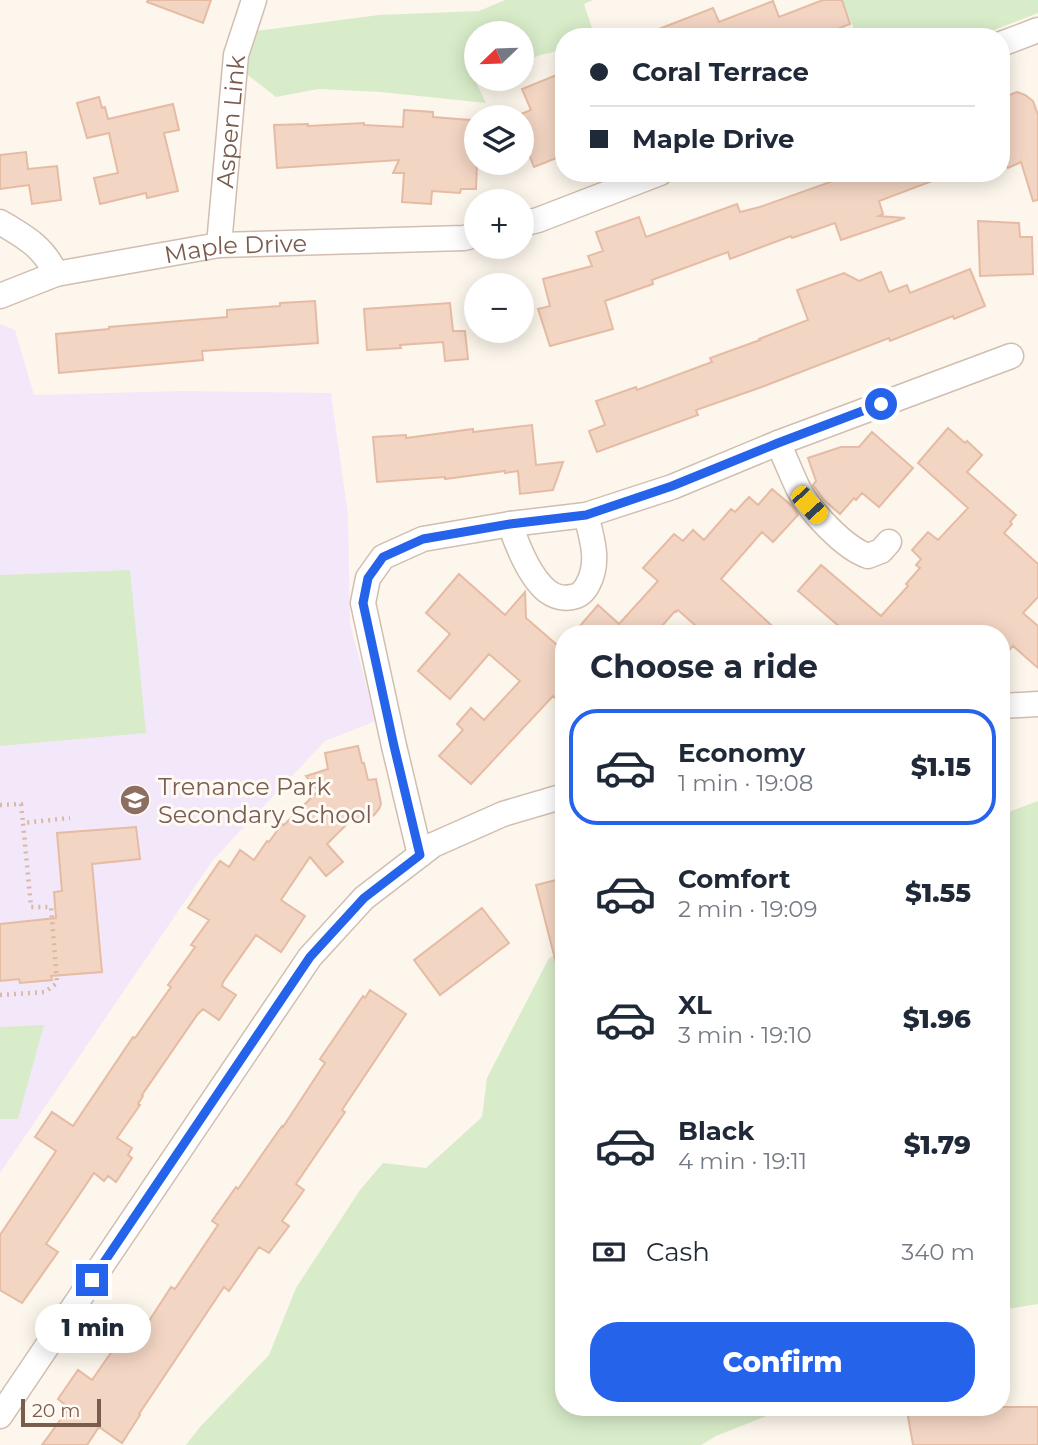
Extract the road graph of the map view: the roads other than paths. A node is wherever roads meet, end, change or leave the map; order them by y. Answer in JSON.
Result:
{"nodes":[{"id":1,"x":254,"y":0,"type":"edge"},
{"id":2,"x":1038,"y":30,"type":"edge"},
{"id":3,"x":1010,"y":41,"type":"edge"},
{"id":4,"x":636,"y":182,"type":"edge"},
{"id":5,"x":534,"y":220,"type":"edge"},
{"id":6,"x":0,"y":222,"type":"edge"},
{"id":7,"x":464,"y":238,"type":"edge"},
{"id":8,"x":219,"y":245,"type":"junction"},
{"id":9,"x":56,"y":274,"type":"junction"},
{"id":10,"x":0,"y":296,"type":"edge"},
{"id":11,"x":1011,"y":356,"type":"dead end"},
{"id":12,"x":778,"y":443,"type":"junction"},
{"id":13,"x":586,"y":515,"type":"junction"},
{"id":14,"x":510,"y":524,"type":"junction"},
{"id":15,"x":889,"y":541,"type":"dead end"},
{"id":16,"x":1038,"y":704,"type":"edge"},
{"id":17,"x":1010,"y":706,"type":"edge"},
{"id":18,"x":555,"y":799,"type":"edge"},
{"id":19,"x":420,"y":855,"type":"junction"},
{"id":20,"x":7,"y":1390,"type":"edge"},
{"id":21,"x":0,"y":1416,"type":"edge"}],
"edges":[{"from":1,"to":8,"type":"street","name":"Aspen Link"},
{"from":2,"to":3,"type":"street"},
{"from":4,"to":5,"type":"street"},
{"from":6,"to":9,"type":"street"},
{"from":7,"to":8,"type":"street","name":"Maple Drive"},
{"from":8,"to":9,"type":"street","name":"Maple Drive"},
{"from":9,"to":10,"type":"street","name":"Maple Drive"},
{"from":11,"to":12,"type":"street"},
{"from":12,"to":13,"type":"street"},
{"from":12,"to":15,"type":"street"},
{"from":13,"to":14,"type":"street"},
{"from":13,"to":14,"type":"street"},
{"from":14,"to":19,"type":"street"},
{"from":16,"to":17,"type":"street"},
{"from":18,"to":19,"type":"street"},
{"from":19,"to":20,"type":"street"},
{"from":20,"to":21,"type":"street"}]}
